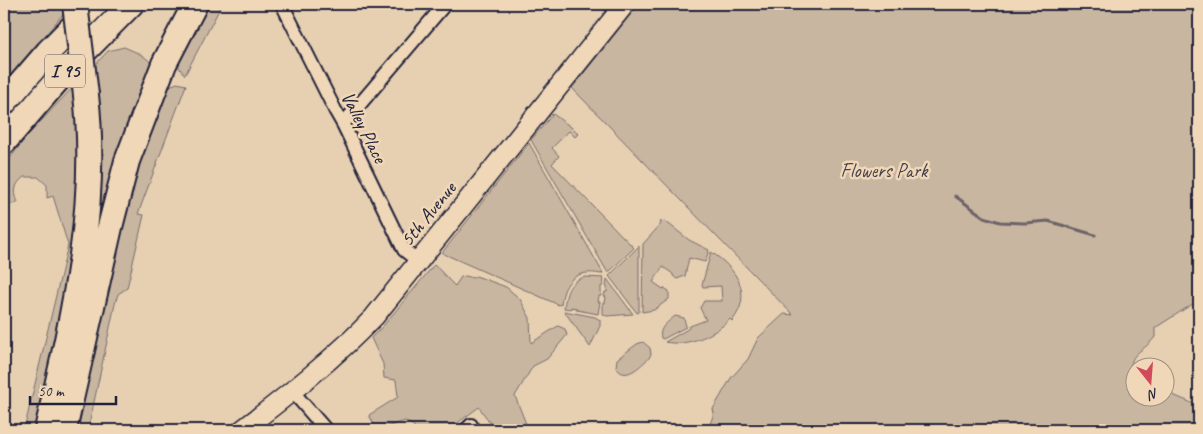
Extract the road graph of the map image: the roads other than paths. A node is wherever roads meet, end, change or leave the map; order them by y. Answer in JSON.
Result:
{"nodes":[{"id":1,"x":75,"y":4,"type":"edge"},
{"id":2,"x":95,"y":4,"type":"edge"},
{"id":3,"x":130,"y":4,"type":"edge"},
{"id":4,"x":195,"y":4,"type":"edge"},
{"id":5,"x":282,"y":4,"type":"edge"},
{"id":6,"x":445,"y":4,"type":"edge"},
{"id":7,"x":625,"y":4,"type":"edge"},
{"id":8,"x":4,"y":103,"type":"edge"},
{"id":9,"x":343,"y":124,"type":"junction"},
{"id":10,"x":4,"y":142,"type":"edge"},
{"id":11,"x":418,"y":262,"type":"junction"},
{"id":12,"x":293,"y":392,"type":"junction"},
{"id":13,"x":47,"y":430,"type":"edge"},
{"id":14,"x":64,"y":430,"type":"edge"},
{"id":15,"x":242,"y":430,"type":"edge"},
{"id":16,"x":326,"y":430,"type":"edge"}],
"edges":[{"from":1,"to":13,"type":"highway","bridge":true},
{"from":2,"to":8,"type":"highway","number":"I 95"},
{"from":3,"to":10,"type":"highway","number":"I 95"},
{"from":4,"to":14,"type":"highway"},
{"from":5,"to":9,"type":"street","name":"Valley Place"},
{"from":6,"to":9,"type":"street"},
{"from":7,"to":11,"type":"street","name":"5th Avenue"},
{"from":9,"to":11,"type":"street","name":"Valley Place"},
{"from":11,"to":12,"type":"street","name":"5th Avenue"},
{"from":12,"to":15,"type":"street","name":"5th Avenue"},
{"from":12,"to":16,"type":"street"}]}
